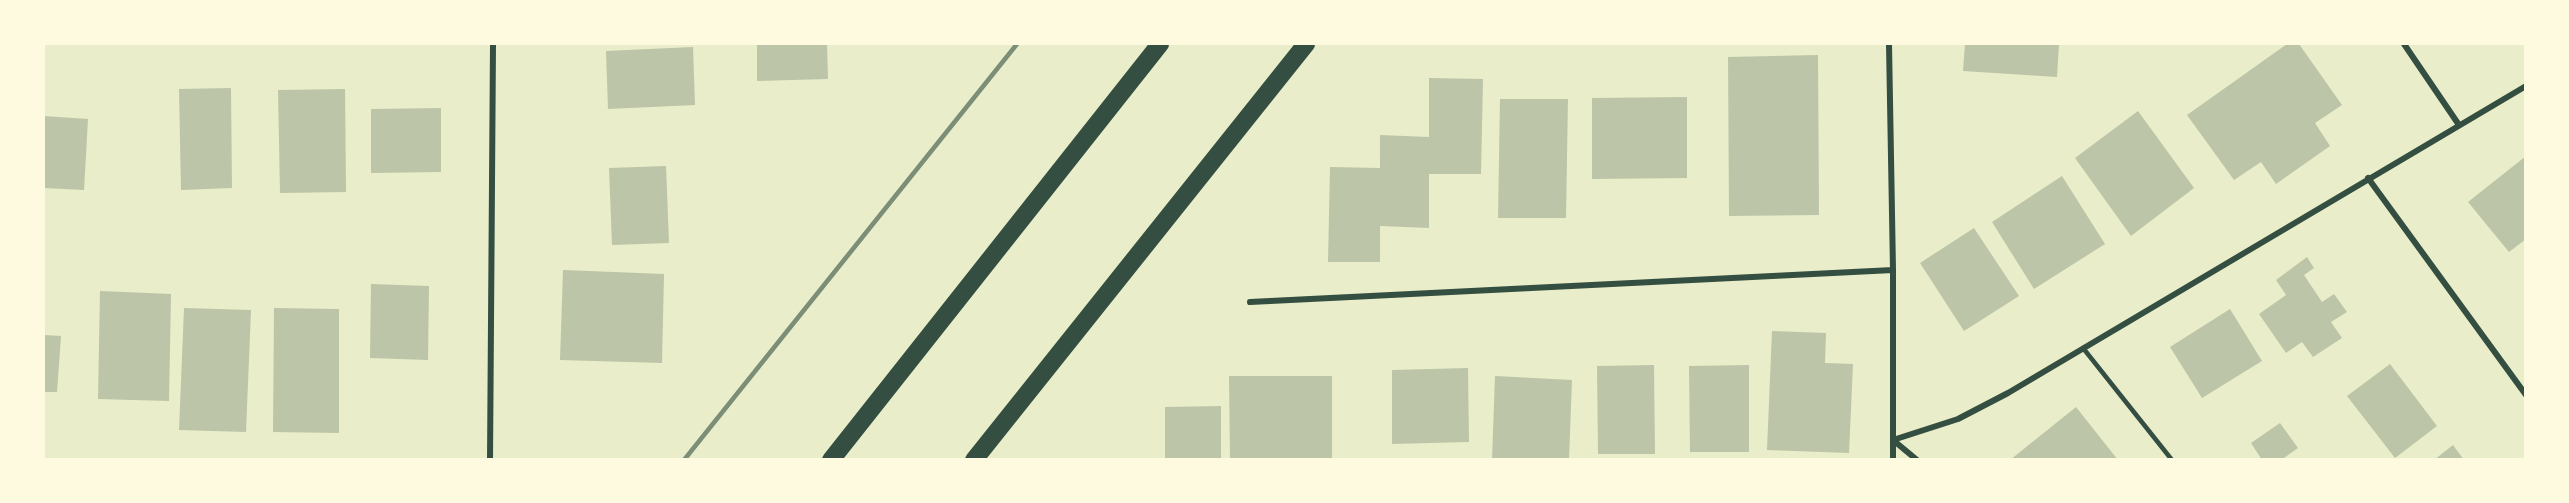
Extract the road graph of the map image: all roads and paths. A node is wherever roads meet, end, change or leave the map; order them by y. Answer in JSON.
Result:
{"nodes":[{"id":1,"x":492,"y":44,"type":"edge"},
{"id":2,"x":1160,"y":44,"type":"edge"},
{"id":3,"x":1306,"y":44,"type":"edge"},
{"id":4,"x":1889,"y":44,"type":"edge"},
{"id":5,"x":2404,"y":44,"type":"edge"},
{"id":6,"x":2526,"y":86,"type":"edge"},
{"id":7,"x":2459,"y":124,"type":"junction"},
{"id":8,"x":2368,"y":178,"type":"junction"},
{"id":9,"x":1893,"y":270,"type":"junction"},
{"id":10,"x":1250,"y":302,"type":"dead end"},
{"id":11,"x":2083,"y":348,"type":"junction"},
{"id":12,"x":2526,"y":395,"type":"edge"},
{"id":13,"x":1893,"y":440,"type":"junction"},
{"id":14,"x":490,"y":459,"type":"edge"},
{"id":15,"x":831,"y":459,"type":"edge"},
{"id":16,"x":974,"y":459,"type":"edge"},
{"id":17,"x":1893,"y":459,"type":"edge"},
{"id":18,"x":1917,"y":459,"type":"edge"},
{"id":19,"x":2172,"y":459,"type":"edge"}],
"edges":[{"from":1,"to":14,"type":"street"},
{"from":2,"to":15,"type":"highway"},
{"from":3,"to":16,"type":"highway"},
{"from":4,"to":9,"type":"street"},
{"from":5,"to":7,"type":"street"},
{"from":6,"to":7,"type":"street"},
{"from":7,"to":8,"type":"street"},
{"from":8,"to":11,"type":"street"},
{"from":8,"to":12,"type":"street"},
{"from":9,"to":10,"type":"street"},
{"from":9,"to":13,"type":"street"},
{"from":11,"to":13,"type":"street"},
{"from":11,"to":19,"type":"lane"},
{"from":13,"to":17,"type":"street"},
{"from":13,"to":18,"type":"street"}]}
